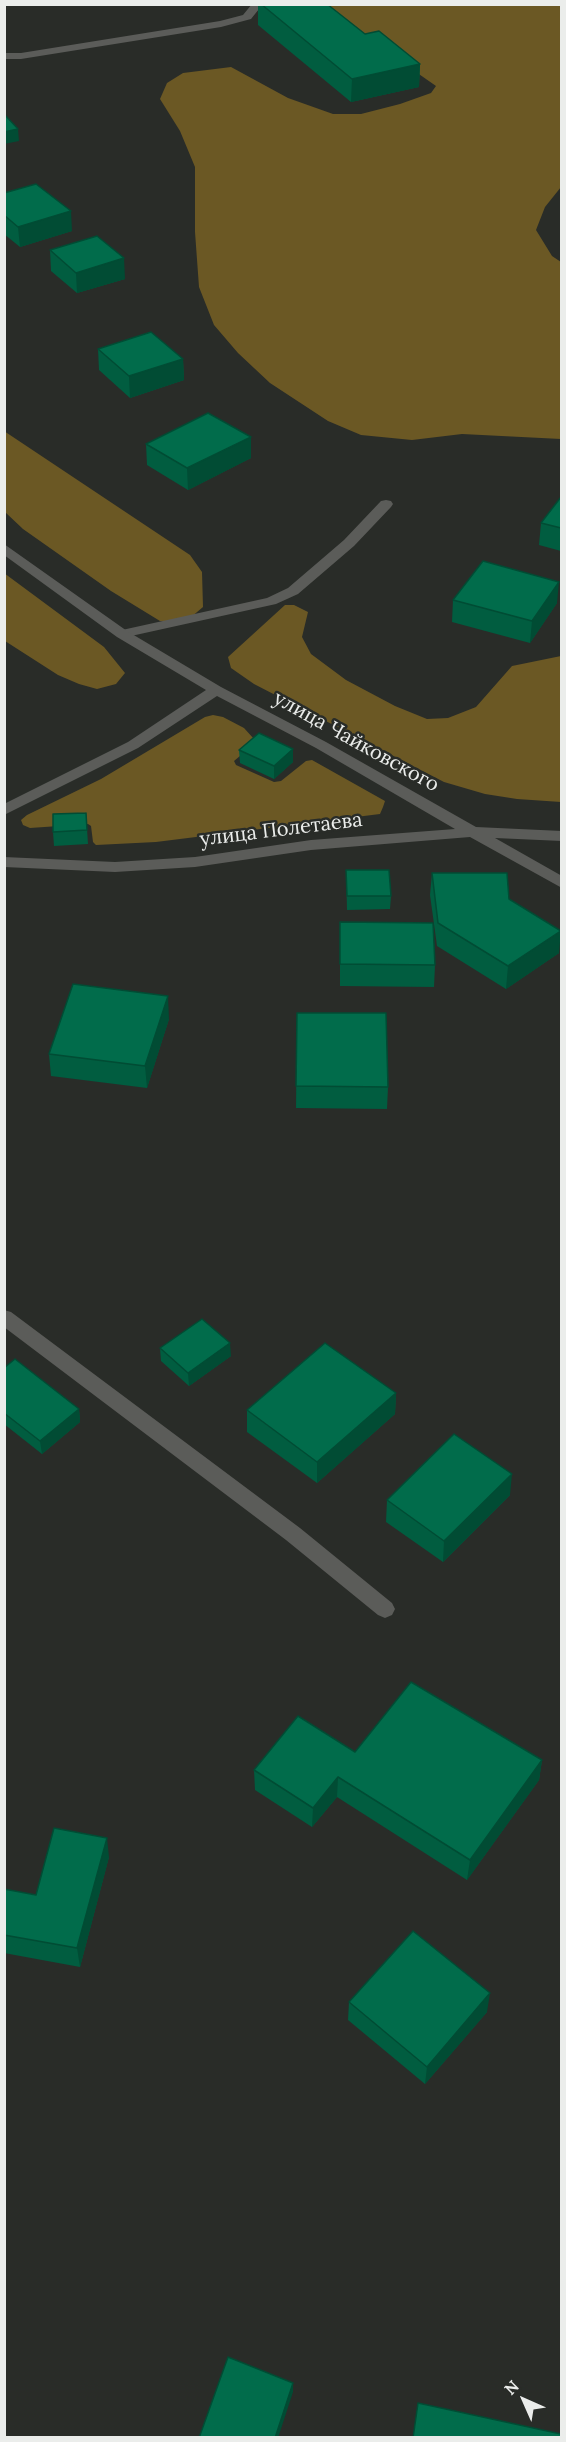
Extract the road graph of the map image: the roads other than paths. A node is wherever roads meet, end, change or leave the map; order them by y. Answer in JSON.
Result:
{"nodes":[{"id":1,"x":258,"y":4,"type":"edge"},
{"id":2,"x":4,"y":56,"type":"edge"},
{"id":3,"x":386,"y":504,"type":"dead end"},
{"id":4,"x":4,"y":548,"type":"edge"},
{"id":5,"x":123,"y":634,"type":"junction"},
{"id":6,"x":216,"y":690,"type":"junction"},
{"id":7,"x":4,"y":810,"type":"edge"},
{"id":8,"x":474,"y":832,"type":"junction"},
{"id":9,"x":561,"y":836,"type":"edge"},
{"id":10,"x":4,"y":862,"type":"edge"},
{"id":11,"x":561,"y":883,"type":"edge"},
{"id":12,"x":4,"y":1317,"type":"edge"},
{"id":13,"x":385,"y":1610,"type":"dead end"}],
"edges":[{"from":1,"to":2,"type":"street"},
{"from":3,"to":5,"type":"street"},
{"from":4,"to":5,"type":"street","name":"улица Чайковского"},
{"from":5,"to":6,"type":"street","name":"улица Чайковского"},
{"from":6,"to":7,"type":"street"},
{"from":6,"to":8,"type":"street","name":"улица Чайковского"},
{"from":8,"to":9,"type":"street","name":"улица Полетаева"},
{"from":8,"to":10,"type":"street","name":"улица Полетаева"},
{"from":8,"to":11,"type":"street","name":"улица Чайковского"},
{"from":12,"to":13,"type":"street"}]}
